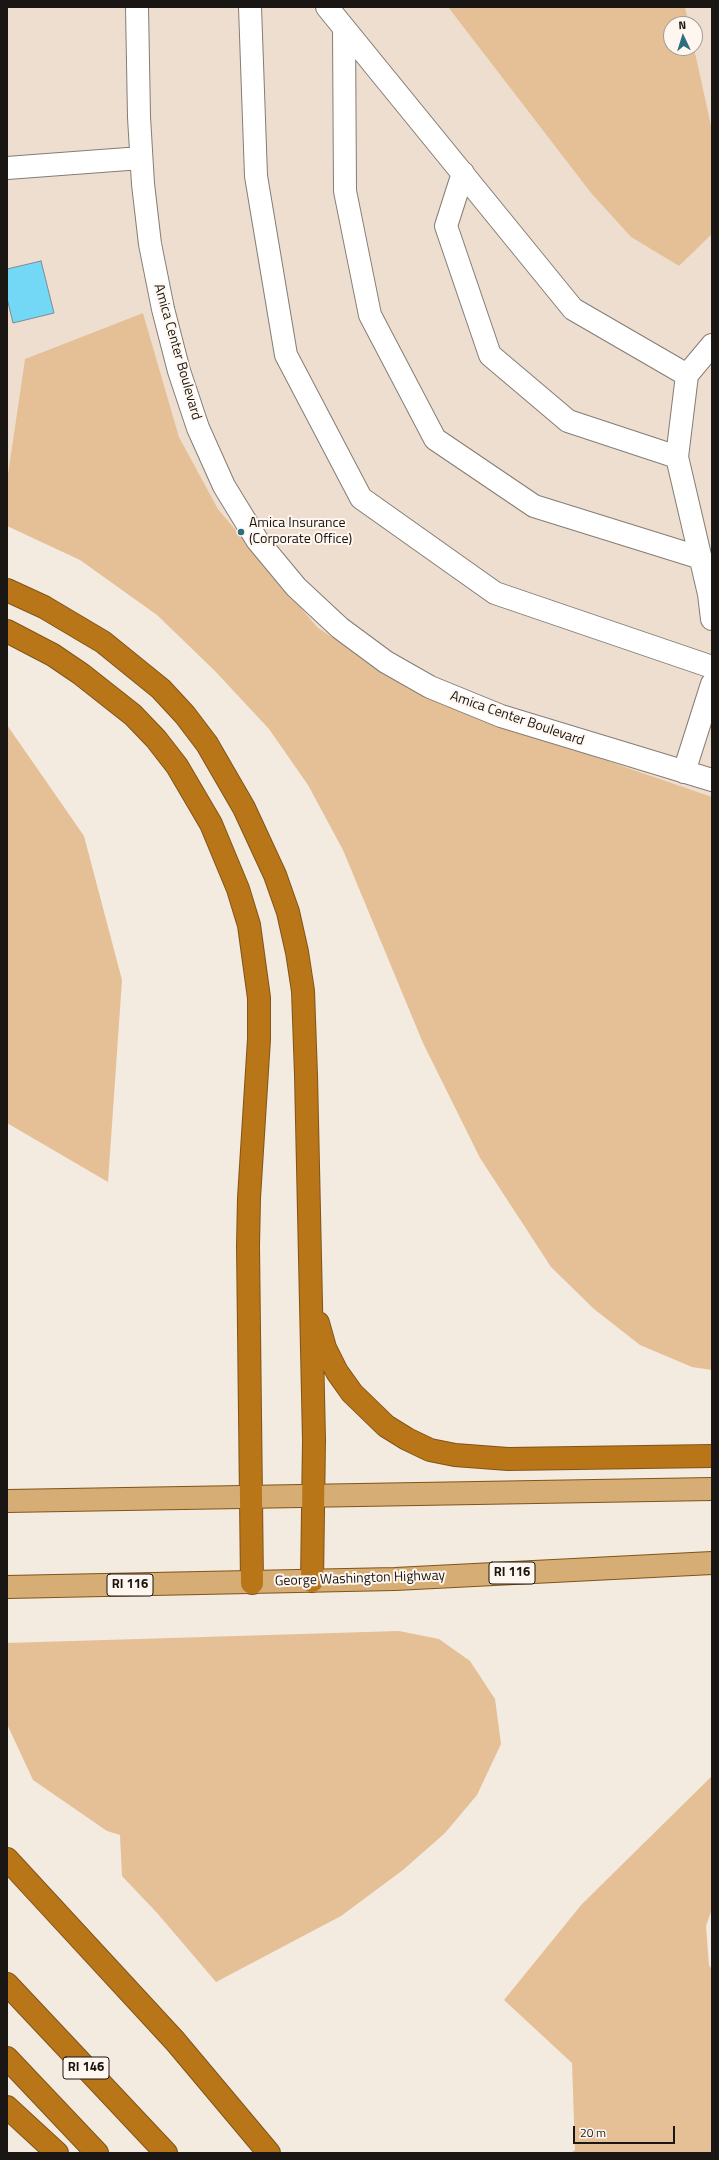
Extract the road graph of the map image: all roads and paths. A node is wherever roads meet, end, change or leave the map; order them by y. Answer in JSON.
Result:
{"nodes":[{"id":1,"x":137,"y":7,"type":"edge"},
{"id":2,"x":250,"y":7,"type":"edge"},
{"id":3,"x":327,"y":7,"type":"edge"},
{"id":4,"x":344,"y":28,"type":"junction"},
{"id":5,"x":141,"y":158,"type":"junction"},
{"id":6,"x":7,"y":168,"type":"edge"},
{"id":7,"x":463,"y":173,"type":"junction"},
{"id":8,"x":712,"y":345,"type":"edge"},
{"id":9,"x":687,"y":375,"type":"junction"},
{"id":10,"x":677,"y":457,"type":"junction"},
{"id":11,"x":701,"y":558,"type":"junction"},
{"id":12,"x":7,"y":590,"type":"edge"},
{"id":13,"x":712,"y":620,"type":"edge"},
{"id":14,"x":7,"y":631,"type":"edge"},
{"id":15,"x":712,"y":667,"type":"edge"},
{"id":16,"x":712,"y":684,"type":"edge"},
{"id":17,"x":684,"y":772,"type":"junction"},
{"id":18,"x":712,"y":780,"type":"edge"},
{"id":19,"x":311,"y":1285,"type":"junction"},
{"id":20,"x":712,"y":1456,"type":"edge"},
{"id":21,"x":712,"y":1489,"type":"edge"},
{"id":22,"x":313,"y":1497,"type":"junction"},
{"id":23,"x":252,"y":1498,"type":"junction"},
{"id":24,"x":7,"y":1501,"type":"edge"},
{"id":25,"x":712,"y":1563,"type":"edge"},
{"id":26,"x":312,"y":1581,"type":"junction"},
{"id":27,"x":252,"y":1582,"type":"junction"},
{"id":28,"x":7,"y":1587,"type":"edge"},
{"id":29,"x":7,"y":1859,"type":"edge"},
{"id":30,"x":7,"y":1984,"type":"edge"},
{"id":31,"x":7,"y":2058,"type":"edge"},
{"id":32,"x":7,"y":2107,"type":"edge"},
{"id":33,"x":57,"y":2153,"type":"edge"},
{"id":34,"x":97,"y":2153,"type":"edge"},
{"id":35,"x":166,"y":2153,"type":"edge"},
{"id":36,"x":269,"y":2153,"type":"edge"}],
"edges":[{"from":1,"to":5,"type":"street","name":"Amica Center Boulevard"},
{"from":2,"to":15,"type":"street"},
{"from":3,"to":4,"type":"street"},
{"from":4,"to":7,"type":"street"},
{"from":4,"to":11,"type":"street"},
{"from":5,"to":6,"type":"street"},
{"from":5,"to":17,"type":"street","name":"Amica Center Boulevard"},
{"from":7,"to":9,"type":"street"},
{"from":7,"to":10,"type":"street"},
{"from":8,"to":9,"type":"street"},
{"from":9,"to":10,"type":"street"},
{"from":10,"to":11,"type":"street"},
{"from":11,"to":13,"type":"street"},
{"from":12,"to":19,"type":"highway"},
{"from":14,"to":23,"type":"highway"},
{"from":16,"to":17,"type":"street"},
{"from":17,"to":18,"type":"street","name":"Amica Center Boulevard"},
{"from":19,"to":20,"type":"highway"},
{"from":19,"to":22,"type":"highway"},
{"from":21,"to":22,"type":"main road"},
{"from":22,"to":23,"type":"main road"},
{"from":22,"to":26,"type":"highway"},
{"from":23,"to":24,"type":"main road"},
{"from":23,"to":27,"type":"highway"},
{"from":25,"to":26,"type":"main road","name":"George Washington Highway","number":"RI 116"},
{"from":26,"to":27,"type":"main road","name":"George Washington Highway","number":"RI 116"},
{"from":27,"to":28,"type":"main road","name":"George Washington Highway","number":"RI 116"},
{"from":29,"to":36,"type":"highway"},
{"from":30,"to":35,"type":"highway","number":"RI 146"},
{"from":31,"to":34,"type":"highway"},
{"from":32,"to":33,"type":"highway"}]}
